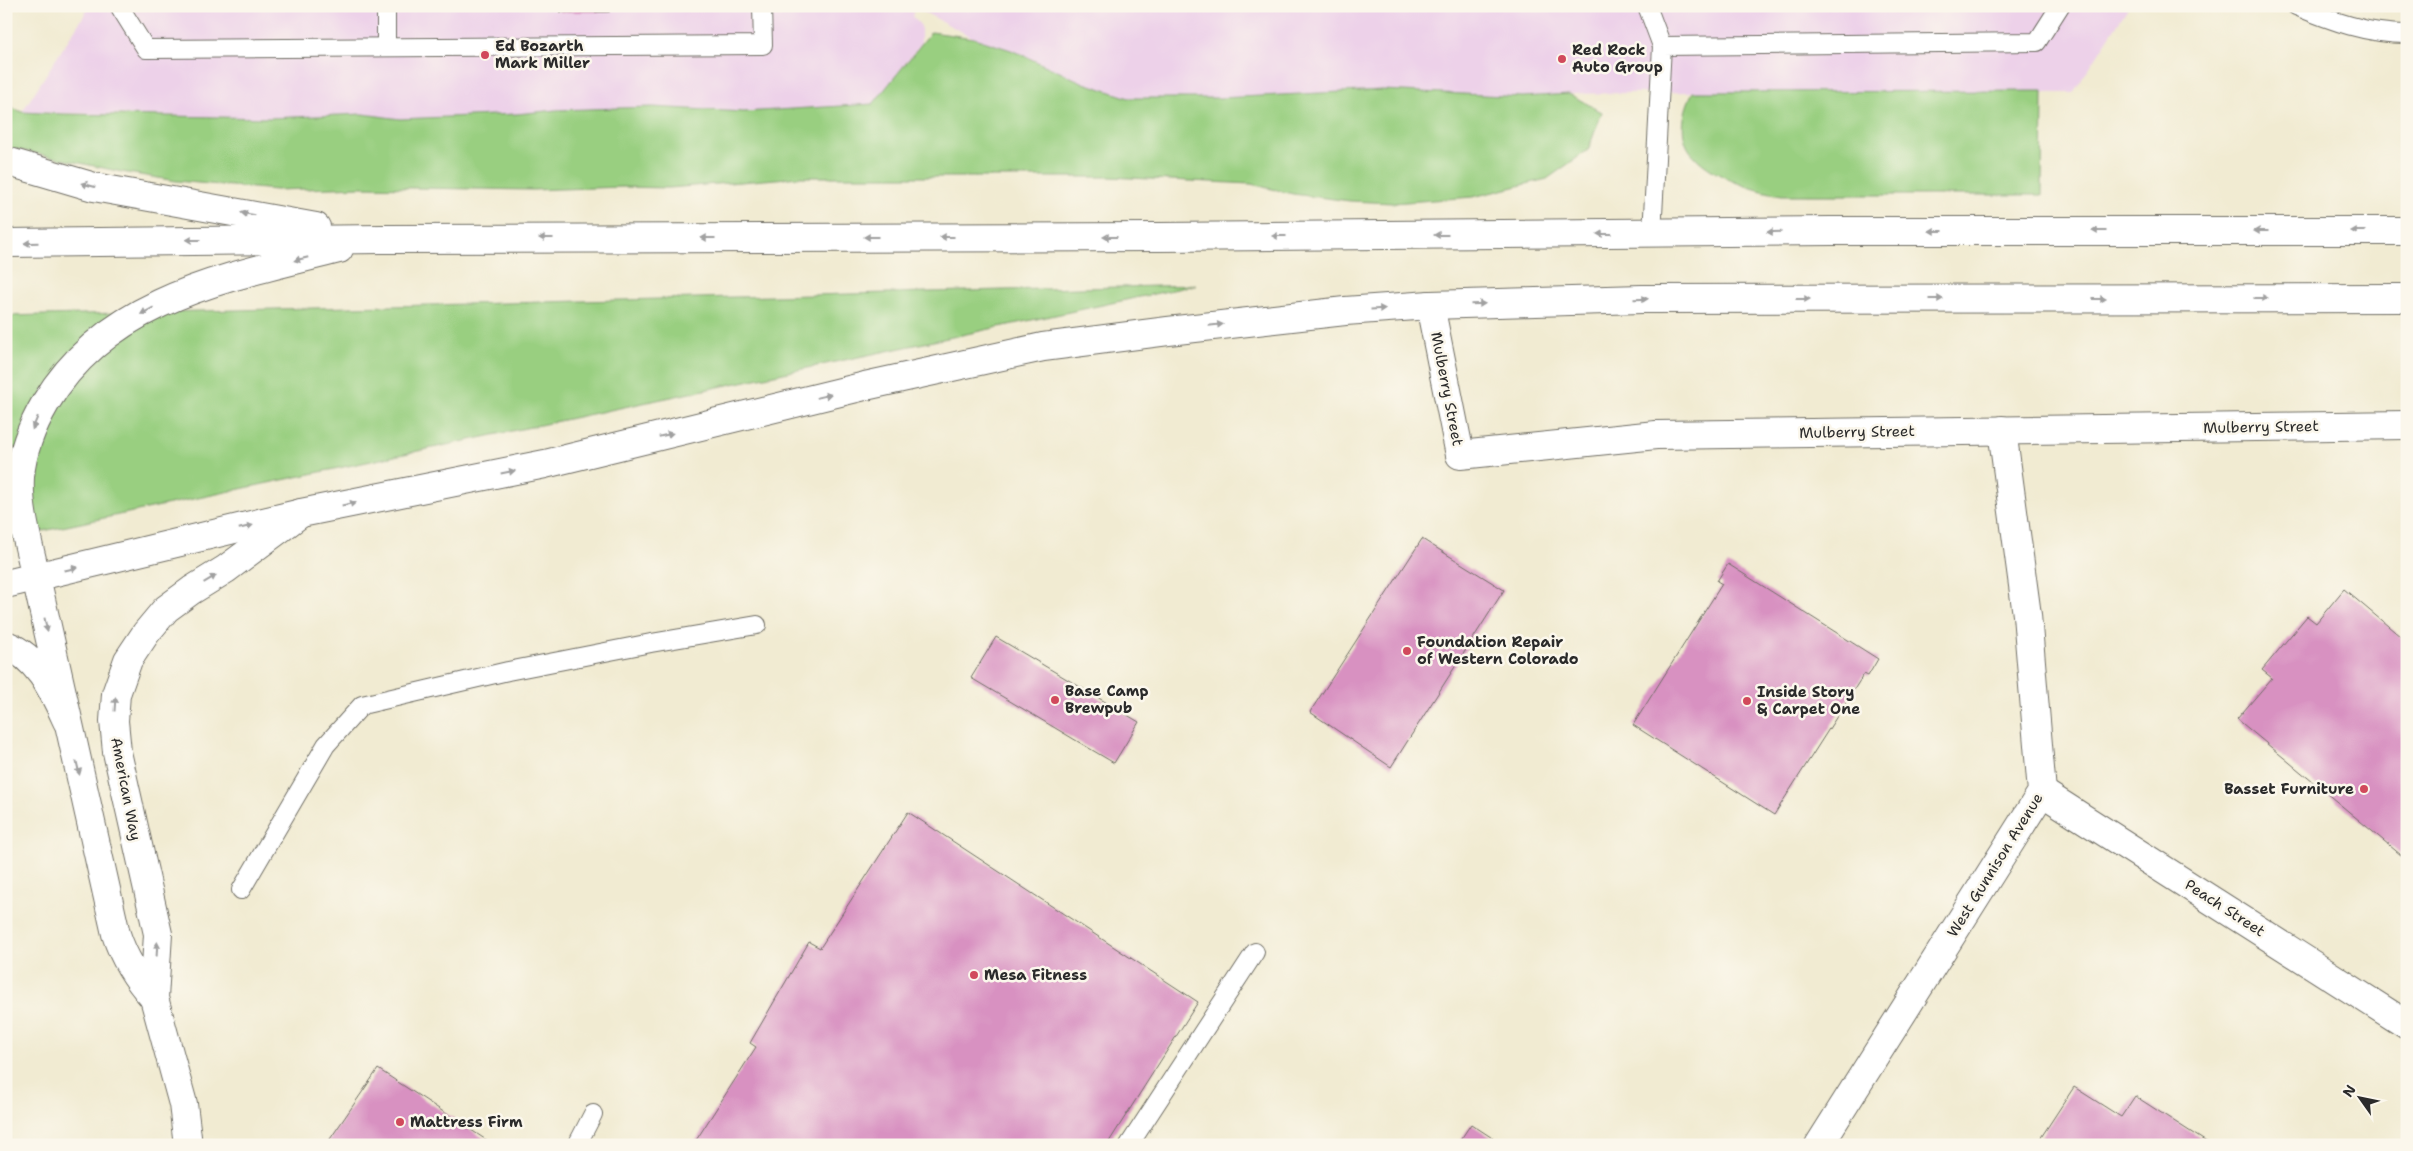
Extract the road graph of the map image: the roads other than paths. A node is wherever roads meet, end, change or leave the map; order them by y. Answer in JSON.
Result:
{"nodes":[{"id":1,"x":123,"y":6,"type":"edge"},
{"id":2,"x":386,"y":6,"type":"edge"},
{"id":3,"x":762,"y":6,"type":"edge"},
{"id":4,"x":1647,"y":6,"type":"edge"},
{"id":5,"x":2060,"y":6,"type":"edge"},
{"id":6,"x":2296,"y":6,"type":"edge"},
{"id":7,"x":2407,"y":34,"type":"edge"},
{"id":8,"x":1662,"y":46,"type":"junction"},
{"id":9,"x":386,"y":47,"type":"junction"},
{"id":10,"x":6,"y":161,"type":"edge"},
{"id":11,"x":2407,"y":231,"type":"edge"},
{"id":12,"x":1652,"y":234,"type":"junction"},
{"id":13,"x":382,"y":239,"type":"junction"},
{"id":14,"x":6,"y":243,"type":"edge"},
{"id":15,"x":2407,"y":298,"type":"edge"},
{"id":16,"x":1430,"y":306,"type":"junction"},
{"id":17,"x":2407,"y":425,"type":"edge"},
{"id":18,"x":2002,"y":430,"type":"junction"},
{"id":19,"x":301,"y":513,"type":"junction"},
{"id":20,"x":36,"y":577,"type":"junction"},
{"id":21,"x":6,"y":584,"type":"edge"},
{"id":22,"x":757,"y":625,"type":"dead end"},
{"id":23,"x":6,"y":644,"type":"edge"},
{"id":24,"x":67,"y":721,"type":"junction"},
{"id":25,"x":2042,"y":792,"type":"junction"},
{"id":26,"x":241,"y":890,"type":"dead end"},
{"id":27,"x":1255,"y":952,"type":"dead end"},
{"id":28,"x":154,"y":998,"type":"junction"},
{"id":29,"x":2407,"y":1024,"type":"edge"},
{"id":30,"x":593,"y":1114,"type":"dead end"},
{"id":31,"x":188,"y":1145,"type":"edge"},
{"id":32,"x":577,"y":1145,"type":"edge"},
{"id":33,"x":1129,"y":1145,"type":"edge"},
{"id":34,"x":1819,"y":1145,"type":"edge"}],
"edges":[{"from":1,"to":9,"type":"lane"},
{"from":2,"to":9,"type":"lane"},
{"from":3,"to":9,"type":"lane"},
{"from":4,"to":8,"type":"lane"},
{"from":5,"to":8,"type":"lane"},
{"from":6,"to":7,"type":"lane"},
{"from":8,"to":12,"type":"lane"},
{"from":13,"to":10,"type":"main road","one_way":true},
{"from":11,"to":12,"type":"main road","one_way":true},
{"from":12,"to":13,"type":"main road","one_way":true},
{"from":13,"to":14,"type":"main road","one_way":true},
{"from":13,"to":20,"type":"main road","name":"American Way","one_way":true},
{"from":16,"to":15,"type":"main road","one_way":true},
{"from":16,"to":18,"type":"main road","name":"Mulberry Street"},
{"from":19,"to":16,"type":"main road","one_way":true},
{"from":17,"to":18,"type":"main road","name":"Mulberry Street"},
{"from":18,"to":25,"type":"main road","name":"West Gunnison Avenue"},
{"from":20,"to":19,"type":"main road","one_way":true},
{"from":28,"to":19,"type":"main road","name":"American Way","one_way":true},
{"from":20,"to":21,"type":"main road"},
{"from":20,"to":24,"type":"main road","name":"American Way","one_way":true},
{"from":22,"to":26,"type":"lane"},
{"from":23,"to":24,"type":"main road"},
{"from":24,"to":28,"type":"main road","name":"American Way","one_way":true},
{"from":25,"to":29,"type":"main road","name":"Peach Street"},
{"from":25,"to":34,"type":"main road","name":"West Gunnison Avenue"},
{"from":27,"to":33,"type":"lane"},
{"from":28,"to":31,"type":"main road","name":"American Way"},
{"from":30,"to":32,"type":"lane"}]}
